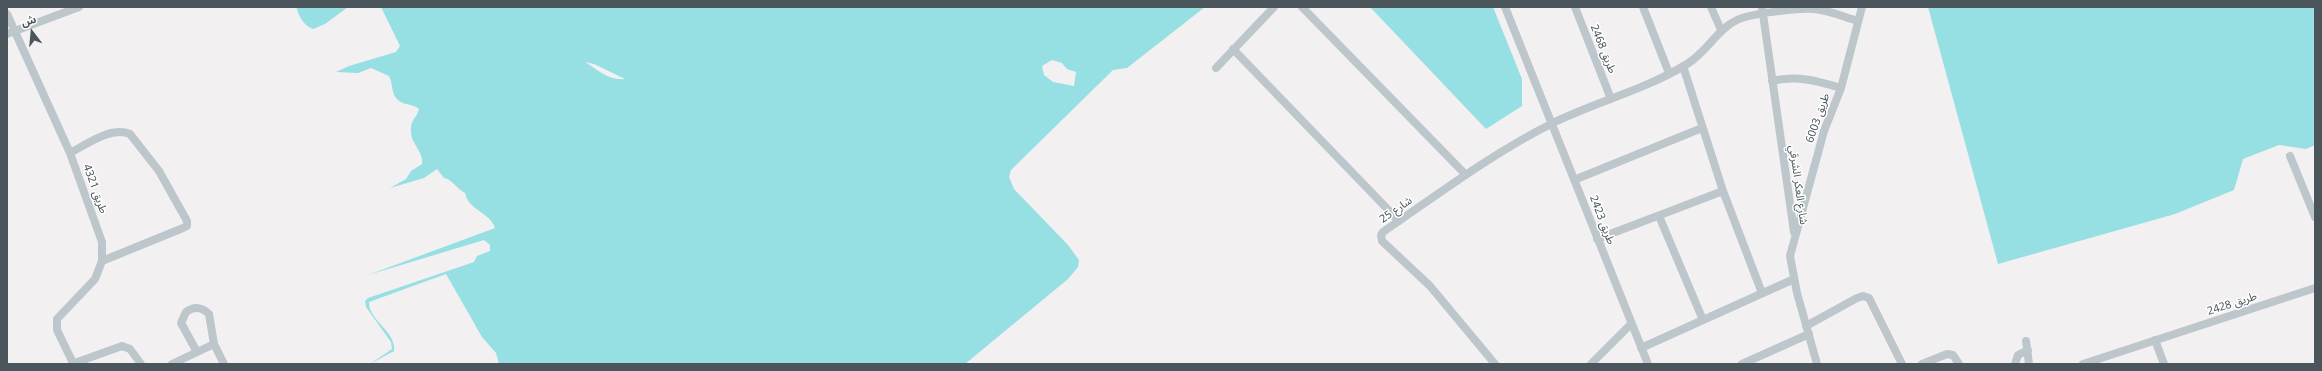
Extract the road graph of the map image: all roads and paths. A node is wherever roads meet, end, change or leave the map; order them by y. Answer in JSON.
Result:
{"nodes":[{"id":1,"x":79,"y":7,"type":"edge"},
{"id":2,"x":1274,"y":7,"type":"edge"},
{"id":3,"x":1302,"y":7,"type":"edge"},
{"id":4,"x":1506,"y":7,"type":"edge"},
{"id":5,"x":1575,"y":7,"type":"edge"},
{"id":6,"x":1643,"y":7,"type":"edge"},
{"id":7,"x":1711,"y":7,"type":"edge"},
{"id":8,"x":1862,"y":7,"type":"edge"},
{"id":9,"x":1814,"y":8,"type":"edge"},
{"id":10,"x":1762,"y":11,"type":"edge"},
{"id":11,"x":7,"y":14,"type":"edge"},
{"id":12,"x":1858,"y":21,"type":"junction"},
{"id":13,"x":1721,"y":30,"type":"junction"},
{"id":14,"x":11,"y":33,"type":"edge"},
{"id":15,"x":1233,"y":50,"type":"junction"},
{"id":16,"x":1683,"y":66,"type":"junction"},
{"id":17,"x":1216,"y":68,"type":"dead end"},
{"id":18,"x":1669,"y":74,"type":"junction"},
{"id":19,"x":1772,"y":81,"type":"junction"},
{"id":20,"x":1841,"y":88,"type":"junction"},
{"id":21,"x":1611,"y":99,"type":"junction"},
{"id":22,"x":1551,"y":124,"type":"junction"},
{"id":23,"x":1702,"y":128,"type":"junction"},
{"id":24,"x":70,"y":153,"type":"junction"},
{"id":25,"x":2290,"y":156,"type":"dead end"},
{"id":26,"x":1466,"y":175,"type":"junction"},
{"id":27,"x":1574,"y":180,"type":"junction"},
{"id":28,"x":1723,"y":192,"type":"junction"},
{"id":29,"x":1659,"y":216,"type":"junction"},
{"id":30,"x":2315,"y":217,"type":"edge"},
{"id":31,"x":1399,"y":221,"type":"junction"},
{"id":32,"x":1794,"y":235,"type":"junction"},
{"id":33,"x":1597,"y":239,"type":"junction"},
{"id":34,"x":102,"y":261,"type":"junction"},
{"id":35,"x":1794,"y":279,"type":"junction"},
{"id":36,"x":2315,"y":288,"type":"edge"},
{"id":37,"x":1762,"y":294,"type":"junction"},
{"id":38,"x":1703,"y":320,"type":"junction"},
{"id":39,"x":1631,"y":324,"type":"junction"},
{"id":40,"x":1806,"y":326,"type":"junction"},
{"id":41,"x":1808,"y":334,"type":"junction"},
{"id":42,"x":2155,"y":340,"type":"junction"},
{"id":43,"x":2026,"y":341,"type":"dead end"},
{"id":44,"x":214,"y":344,"type":"junction"},
{"id":45,"x":1641,"y":348,"type":"junction"},
{"id":46,"x":2028,"y":350,"type":"junction"},
{"id":47,"x":197,"y":352,"type":"junction"},
{"id":48,"x":73,"y":364,"type":"edge"},
{"id":49,"x":141,"y":364,"type":"edge"},
{"id":50,"x":172,"y":364,"type":"edge"},
{"id":51,"x":224,"y":364,"type":"edge"},
{"id":52,"x":1495,"y":364,"type":"edge"},
{"id":53,"x":1590,"y":364,"type":"edge"},
{"id":54,"x":1648,"y":364,"type":"edge"},
{"id":55,"x":1742,"y":364,"type":"edge"},
{"id":56,"x":1817,"y":364,"type":"edge"},
{"id":57,"x":1902,"y":364,"type":"edge"},
{"id":58,"x":1922,"y":364,"type":"edge"},
{"id":59,"x":1959,"y":364,"type":"edge"},
{"id":60,"x":2015,"y":364,"type":"edge"},
{"id":61,"x":2029,"y":364,"type":"edge"},
{"id":62,"x":2083,"y":364,"type":"edge"},
{"id":63,"x":2164,"y":364,"type":"edge"}],
"edges":[{"from":1,"to":14,"type":"street"},
{"from":2,"to":15,"type":"street"},
{"from":3,"to":26,"type":"street"},
{"from":4,"to":22,"type":"street","name":"طريق 2423"},
{"from":5,"to":21,"type":"street","name":"طريق 2468"},
{"from":6,"to":18,"type":"street"},
{"from":7,"to":13,"type":"street"},
{"from":8,"to":12,"type":"street","name":"طريق 6003"},
{"from":9,"to":10,"type":"street"},
{"from":9,"to":12,"type":"street"},
{"from":10,"to":13,"type":"street"},
{"from":10,"to":19,"type":"street","name":"شارع العكر الشرقي"},
{"from":11,"to":14,"type":"street","name":"طريق 4321"},
{"from":12,"to":20,"type":"street","name":"طريق 6003"},
{"from":13,"to":16,"type":"street","name":"شارع 25"},
{"from":14,"to":24,"type":"street","name":"طريق 4321"},
{"from":15,"to":17,"type":"street"},
{"from":15,"to":31,"type":"street"},
{"from":16,"to":18,"type":"street","name":"شارع 25"},
{"from":16,"to":23,"type":"street"},
{"from":18,"to":21,"type":"street","name":"شارع 25"},
{"from":19,"to":20,"type":"street"},
{"from":19,"to":32,"type":"street","name":"شارع العكر الشرقي"},
{"from":20,"to":32,"type":"street","name":"طريق 6003"},
{"from":21,"to":22,"type":"street","name":"شارع 25"},
{"from":22,"to":26,"type":"street","name":"شارع 25"},
{"from":22,"to":27,"type":"street","name":"طريق 2423"},
{"from":23,"to":27,"type":"street"},
{"from":23,"to":28,"type":"street"},
{"from":24,"to":34,"type":"street","name":"طريق 4321"},
{"from":24,"to":34,"type":"street"},
{"from":25,"to":30,"type":"street"},
{"from":26,"to":31,"type":"street","name":"شارع 25"},
{"from":27,"to":33,"type":"street","name":"طريق 2423"},
{"from":28,"to":29,"type":"street"},
{"from":28,"to":37,"type":"street"},
{"from":29,"to":33,"type":"street"},
{"from":29,"to":38,"type":"street"},
{"from":31,"to":52,"type":"street","name":"شارع 25"},
{"from":32,"to":35,"type":"street","name":"شارع العكر الشرقي"},
{"from":33,"to":39,"type":"street","name":"طريق 2423"},
{"from":34,"to":48,"type":"street","name":"طريق 4321"},
{"from":35,"to":37,"type":"street"},
{"from":35,"to":40,"type":"street","name":"شارع العكر الشرقي"},
{"from":36,"to":42,"type":"street","name":"طريق 2428"},
{"from":37,"to":38,"type":"street"},
{"from":38,"to":45,"type":"street"},
{"from":39,"to":45,"type":"street","name":"طريق 2423"},
{"from":39,"to":53,"type":"street"},
{"from":40,"to":41,"type":"street","name":"شارع العكر الشرقي"},
{"from":40,"to":57,"type":"street"},
{"from":41,"to":55,"type":"street"},
{"from":41,"to":56,"type":"street","name":"شارع العكر الشرقي"},
{"from":42,"to":62,"type":"street","name":"طريق 2428"},
{"from":42,"to":63,"type":"street"},
{"from":43,"to":46,"type":"street"},
{"from":44,"to":47,"type":"street"},
{"from":44,"to":47,"type":"street"},
{"from":44,"to":51,"type":"street"},
{"from":45,"to":54,"type":"street","name":"طريق 2423"},
{"from":46,"to":60,"type":"street"},
{"from":46,"to":61,"type":"street"},
{"from":47,"to":50,"type":"street"},
{"from":48,"to":49,"type":"street"},
{"from":58,"to":59,"type":"street"}]}
